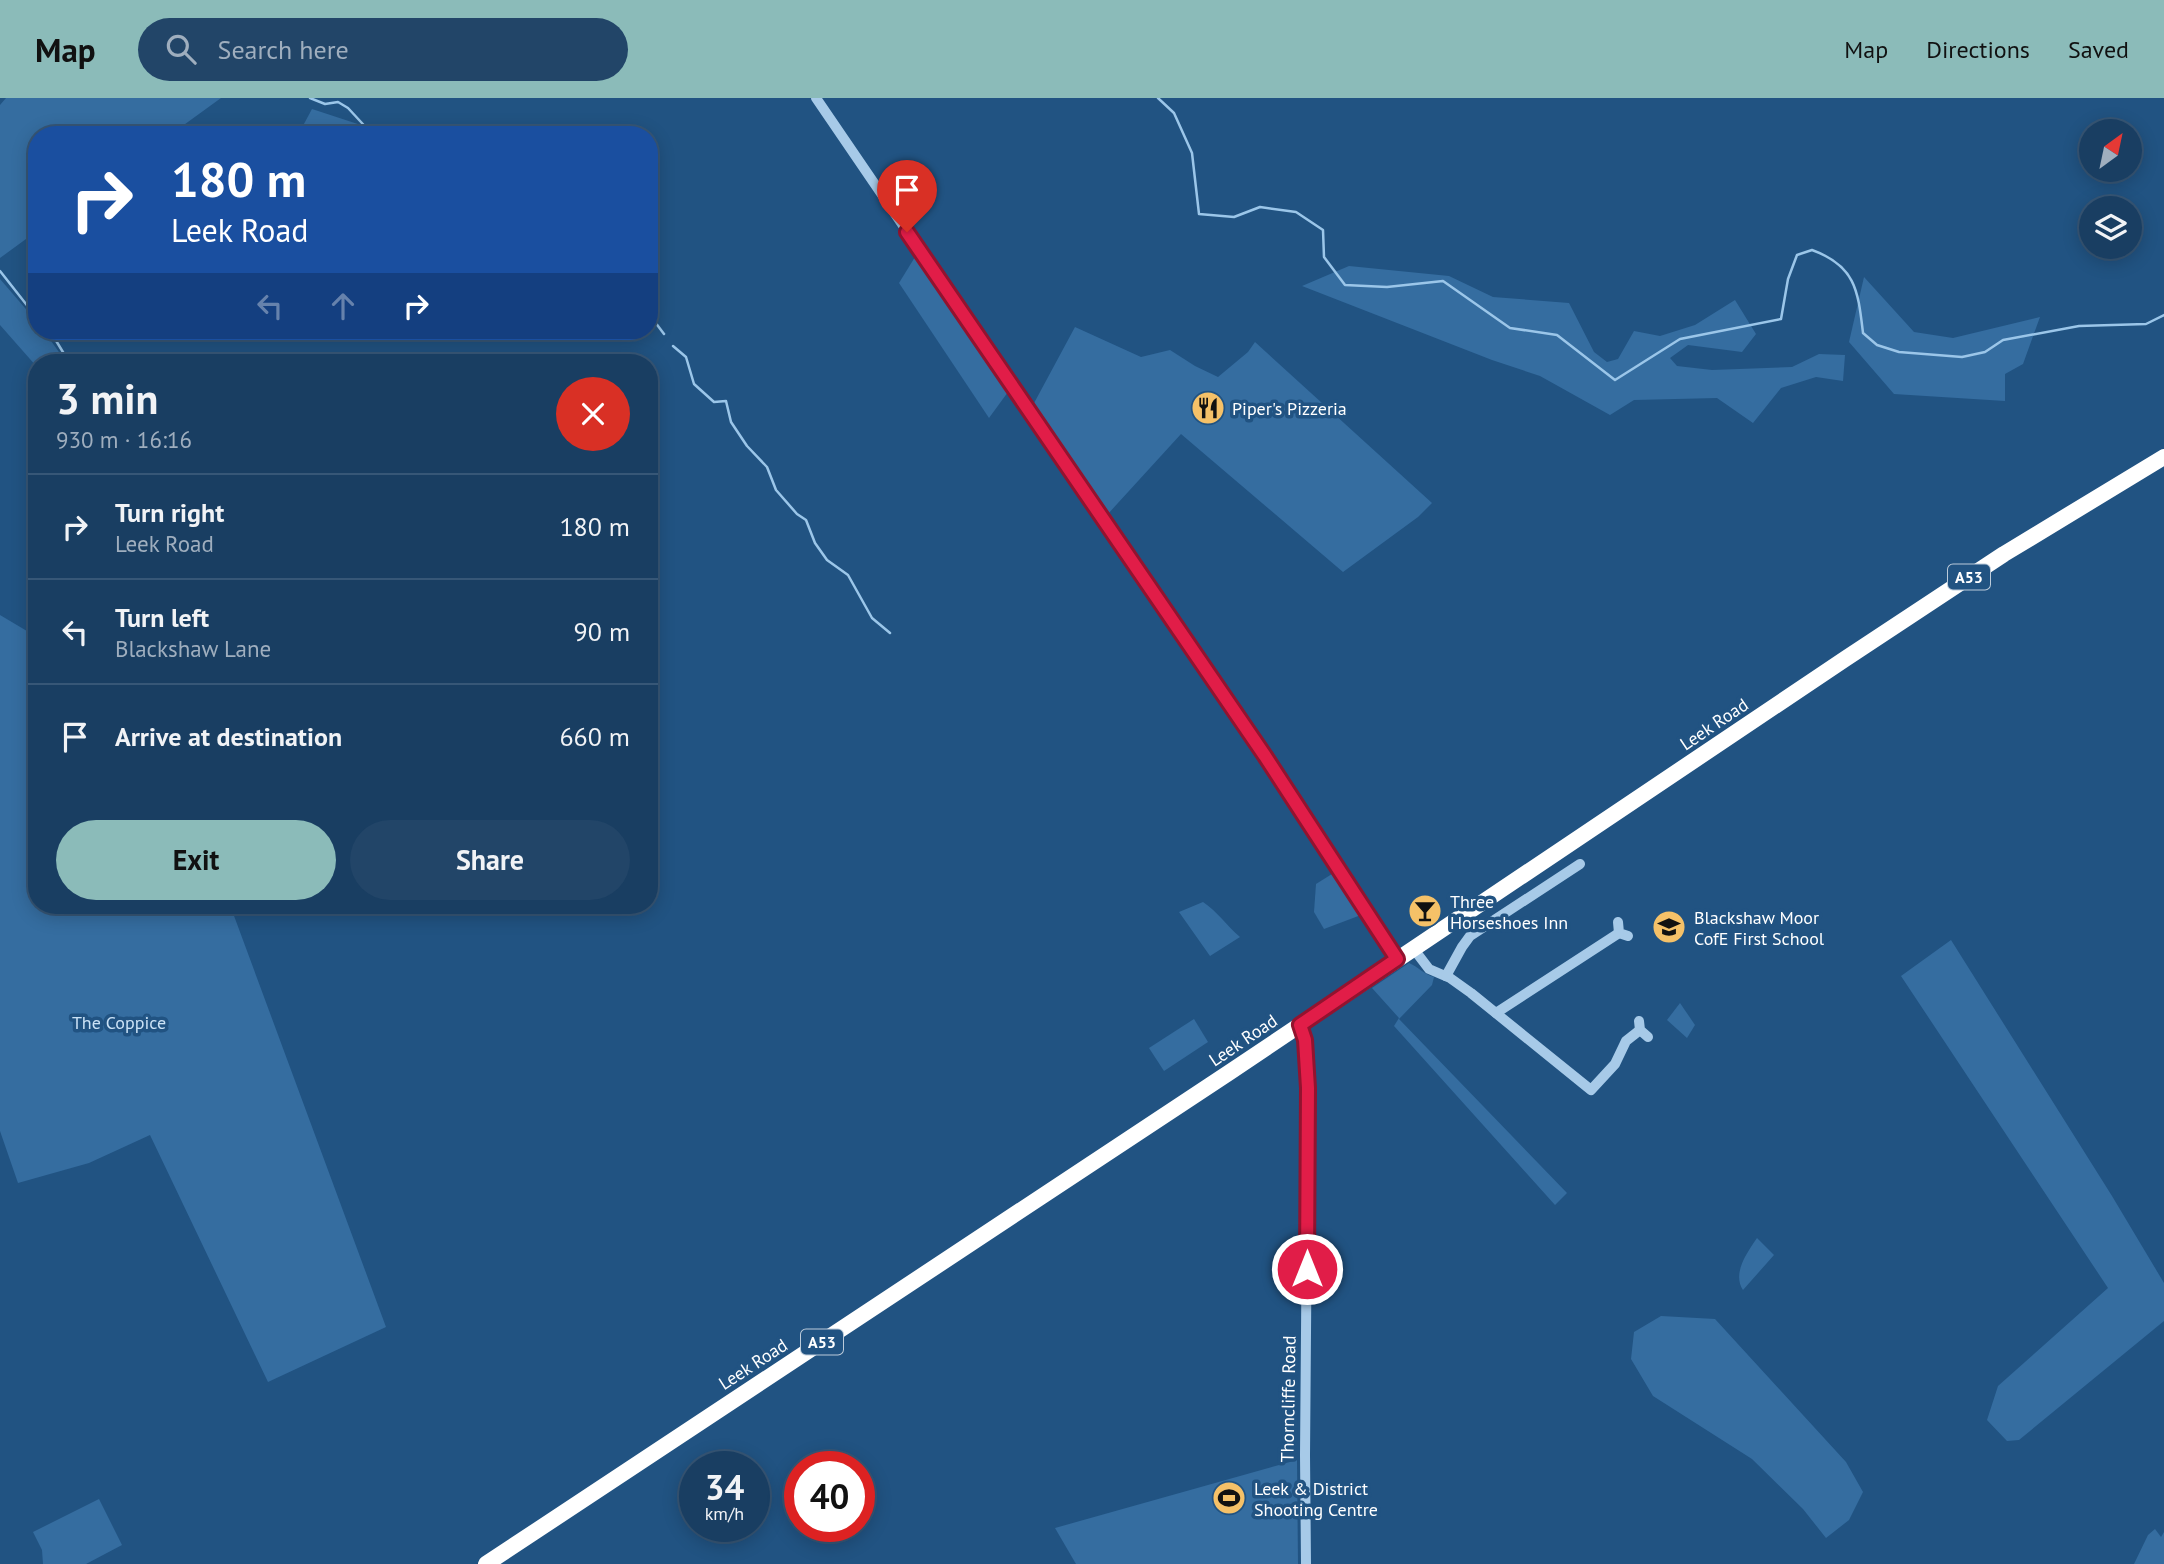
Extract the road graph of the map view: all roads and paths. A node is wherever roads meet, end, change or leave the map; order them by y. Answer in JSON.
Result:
{"nodes":[{"id":1,"x":816,"y":98,"type":"edge"},
{"id":2,"x":2164,"y":457,"type":"edge"},
{"id":3,"x":1580,"y":868,"type":"dead end"},
{"id":4,"x":1622,"y":931,"type":"dead end"},
{"id":5,"x":1413,"y":948,"type":"junction"},
{"id":6,"x":1397,"y":959,"type":"junction"},
{"id":7,"x":1446,"y":976,"type":"junction"},
{"id":8,"x":1496,"y":1013,"type":"junction"},
{"id":9,"x":1300,"y":1025,"type":"junction"},
{"id":10,"x":1642,"y":1030,"type":"dead end"},
{"id":11,"x":486,"y":1564,"type":"edge"},
{"id":12,"x":1306,"y":1564,"type":"edge"}],
"edges":[{"from":1,"to":6,"type":"street"},
{"from":2,"to":5,"type":"highway","name":"Leek Road","number":"A53"},
{"from":3,"to":7,"type":"street"},
{"from":4,"to":8,"type":"street"},
{"from":5,"to":6,"type":"highway","name":"Leek Road","number":"A53"},
{"from":5,"to":7,"type":"street"},
{"from":6,"to":9,"type":"highway","name":"Leek Road","number":"A53"},
{"from":7,"to":8,"type":"street"},
{"from":8,"to":10,"type":"street"},
{"from":9,"to":11,"type":"highway","name":"Leek Road","number":"A53"},
{"from":9,"to":12,"type":"street","name":"Thorncliffe Road"}]}
